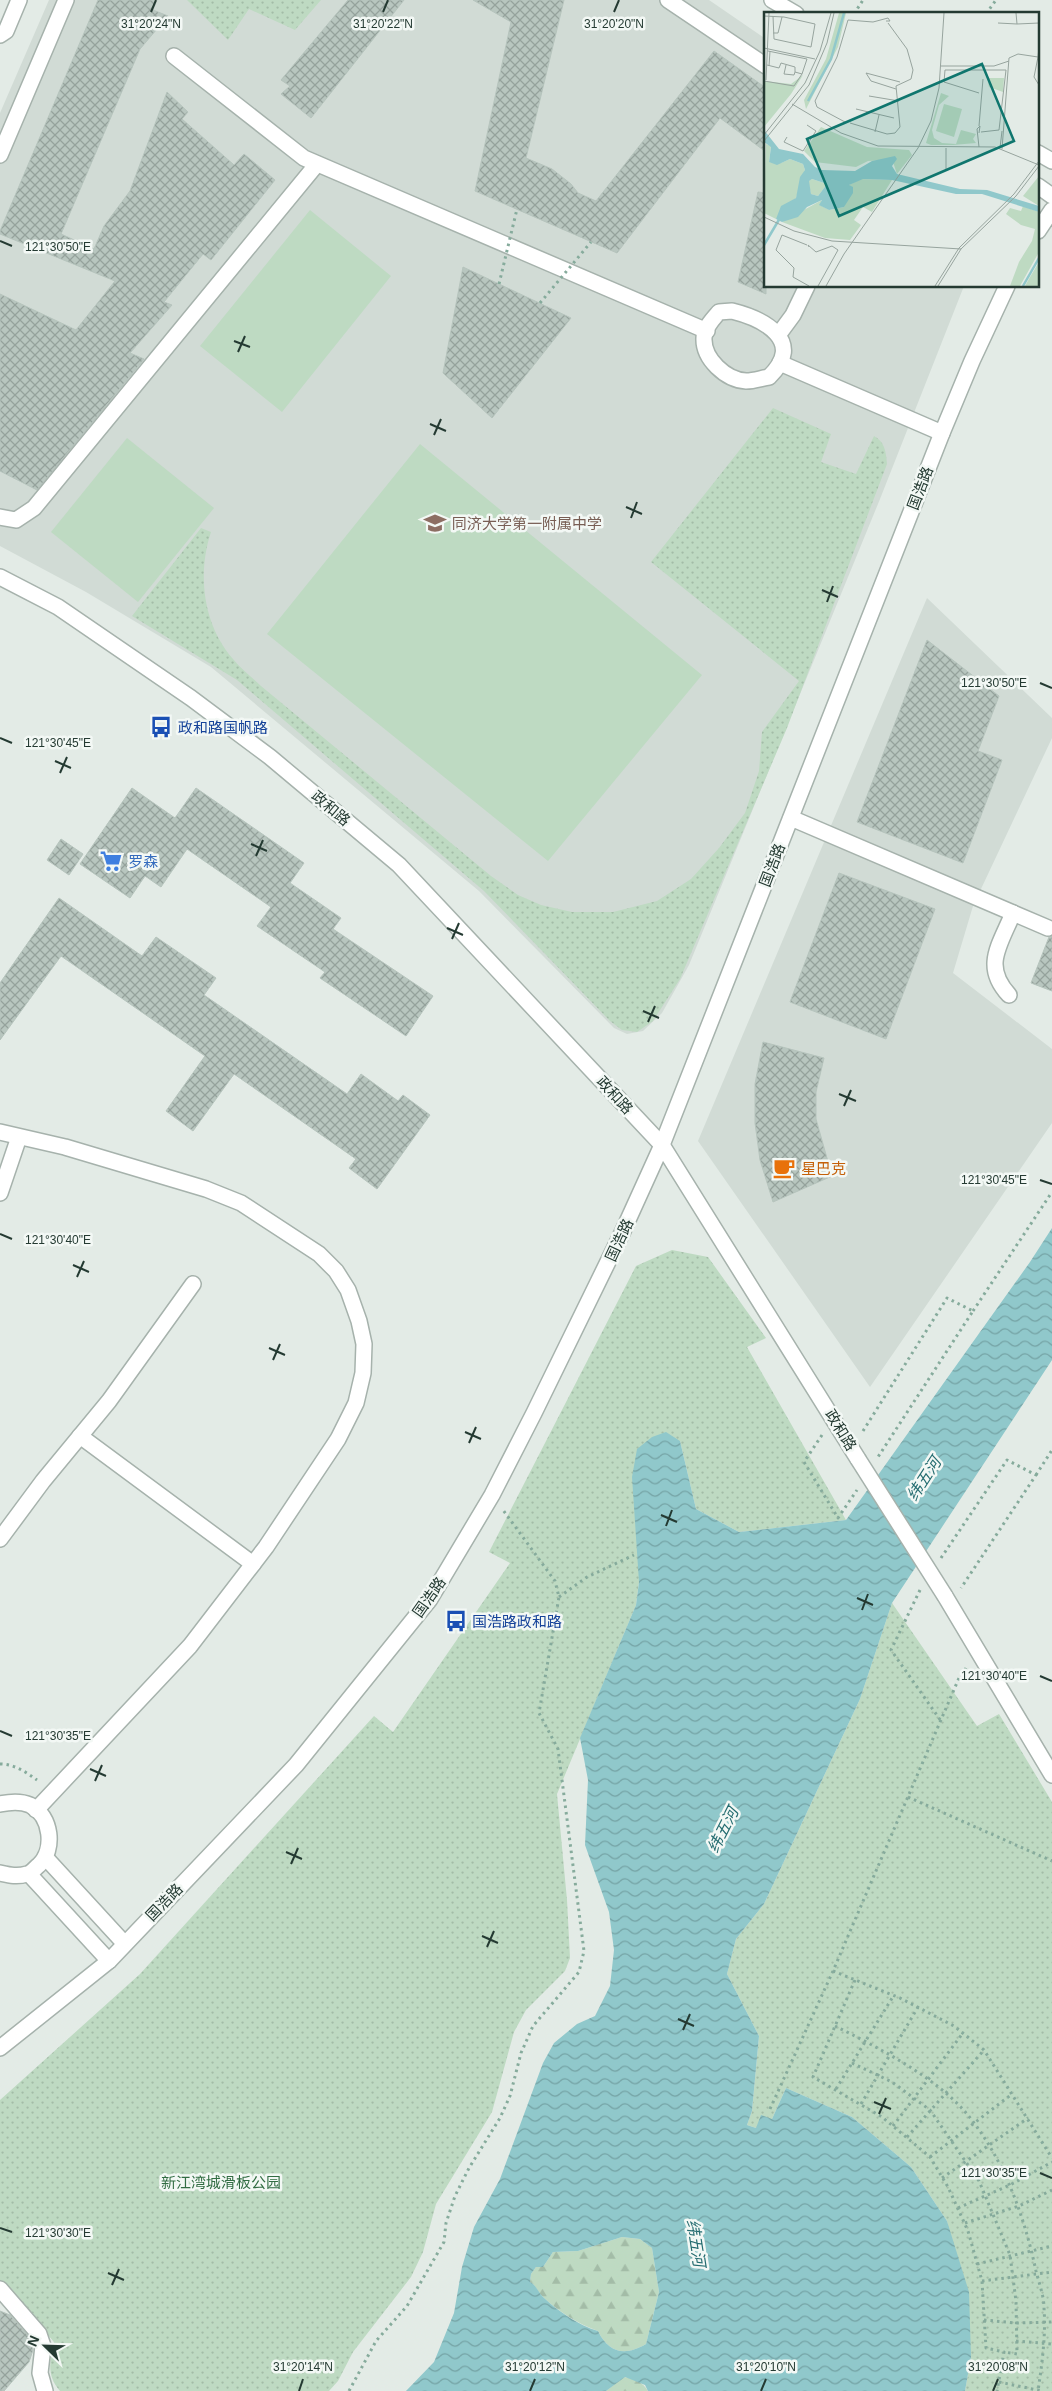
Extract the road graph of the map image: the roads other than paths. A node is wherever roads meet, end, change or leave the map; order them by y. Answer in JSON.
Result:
{"nodes":[{"id":1,"x":19,"y":0,"type":"edge"},
{"id":2,"x":66,"y":0,"type":"edge"},
{"id":3,"x":668,"y":0,"type":"edge"},
{"id":4,"x":772,"y":0,"type":"edge"},
{"id":5,"x":793,"y":12,"type":"edge"},
{"id":6,"x":0,"y":36,"type":"edge"},
{"id":7,"x":174,"y":56,"type":"dead end"},
{"id":8,"x":764,"y":65,"type":"edge"},
{"id":9,"x":1040,"y":154,"type":"edge"},
{"id":10,"x":0,"y":155,"type":"edge"},
{"id":11,"x":1052,"y":161,"type":"edge"},
{"id":12,"x":317,"y":164,"type":"junction"},
{"id":13,"x":1040,"y":187,"type":"edge"},
{"id":14,"x":1052,"y":196,"type":"edge"},
{"id":15,"x":1052,"y":210,"type":"edge"},
{"id":16,"x":1040,"y":228,"type":"edge"},
{"id":17,"x":806,"y":288,"type":"edge"},
{"id":18,"x":1006,"y":288,"type":"edge"},
{"id":19,"x":706,"y":331,"type":"junction"},
{"id":20,"x":779,"y":334,"type":"junction"},
{"id":21,"x":780,"y":363,"type":"junction"},
{"id":22,"x":942,"y":432,"type":"junction"},
{"id":23,"x":0,"y":517,"type":"edge"},
{"id":24,"x":0,"y":577,"type":"edge"},
{"id":25,"x":791,"y":818,"type":"junction"},
{"id":26,"x":1013,"y":913,"type":"junction"},
{"id":27,"x":1048,"y":928,"type":"dead end"},
{"id":28,"x":1009,"y":995,"type":"dead end"},
{"id":29,"x":0,"y":1132,"type":"edge"},
{"id":30,"x":19,"y":1137,"type":"junction"},
{"id":31,"x":662,"y":1145,"type":"junction"},
{"id":32,"x":0,"y":1193,"type":"edge"},
{"id":33,"x":193,"y":1284,"type":"dead end"},
{"id":34,"x":80,"y":1436,"type":"junction"},
{"id":35,"x":0,"y":1539,"type":"edge"},
{"id":36,"x":253,"y":1564,"type":"junction"},
{"id":37,"x":1052,"y":1775,"type":"edge"},
{"id":38,"x":0,"y":1804,"type":"edge"},
{"id":39,"x":36,"y":1810,"type":"junction"},
{"id":40,"x":46,"y":1858,"type":"junction"},
{"id":41,"x":0,"y":1873,"type":"edge"},
{"id":42,"x":29,"y":1874,"type":"junction"},
{"id":43,"x":124,"y":1943,"type":"junction"},
{"id":44,"x":109,"y":1960,"type":"junction"},
{"id":45,"x":0,"y":2048,"type":"edge"},
{"id":46,"x":0,"y":2289,"type":"edge"},
{"id":47,"x":45,"y":2391,"type":"edge"}],
"edges":[{"from":1,"to":6,"type":"street"},
{"from":2,"to":10,"type":"street"},
{"from":3,"to":8,"type":"street"},
{"from":4,"to":5,"type":"street"},
{"from":7,"to":12,"type":"street"},
{"from":9,"to":11,"type":"street"},
{"from":12,"to":19,"type":"street"},
{"from":12,"to":23,"type":"street"},
{"from":13,"to":14,"type":"street"},
{"from":15,"to":16,"type":"street"},
{"from":17,"to":20,"type":"street"},
{"from":18,"to":22,"type":"street","name":"国浩路"},
{"from":19,"to":20,"type":"street"},
{"from":19,"to":21,"type":"street"},
{"from":20,"to":21,"type":"street"},
{"from":21,"to":22,"type":"street"},
{"from":22,"to":25,"type":"street","name":"国浩路"},
{"from":24,"to":31,"type":"street","name":"政和路"},
{"from":25,"to":26,"type":"street"},
{"from":25,"to":31,"type":"street","name":"国浩路"},
{"from":26,"to":27,"type":"street"},
{"from":26,"to":28,"type":"street"},
{"from":29,"to":30,"type":"street"},
{"from":30,"to":32,"type":"street"},
{"from":30,"to":36,"type":"street"},
{"from":31,"to":37,"type":"street","name":"政和路","bridge":true},
{"from":31,"to":43,"type":"street","name":"国浩路"},
{"from":33,"to":34,"type":"street"},
{"from":34,"to":35,"type":"street"},
{"from":34,"to":36,"type":"street"},
{"from":36,"to":39,"type":"street"},
{"from":38,"to":39,"type":"street"},
{"from":39,"to":40,"type":"street"},
{"from":40,"to":42,"type":"street"},
{"from":40,"to":43,"type":"street"},
{"from":41,"to":42,"type":"street"},
{"from":42,"to":44,"type":"street"},
{"from":43,"to":44,"type":"street","name":"国浩路"},
{"from":44,"to":45,"type":"street","name":"国浩路"},
{"from":46,"to":47,"type":"street"}]}
